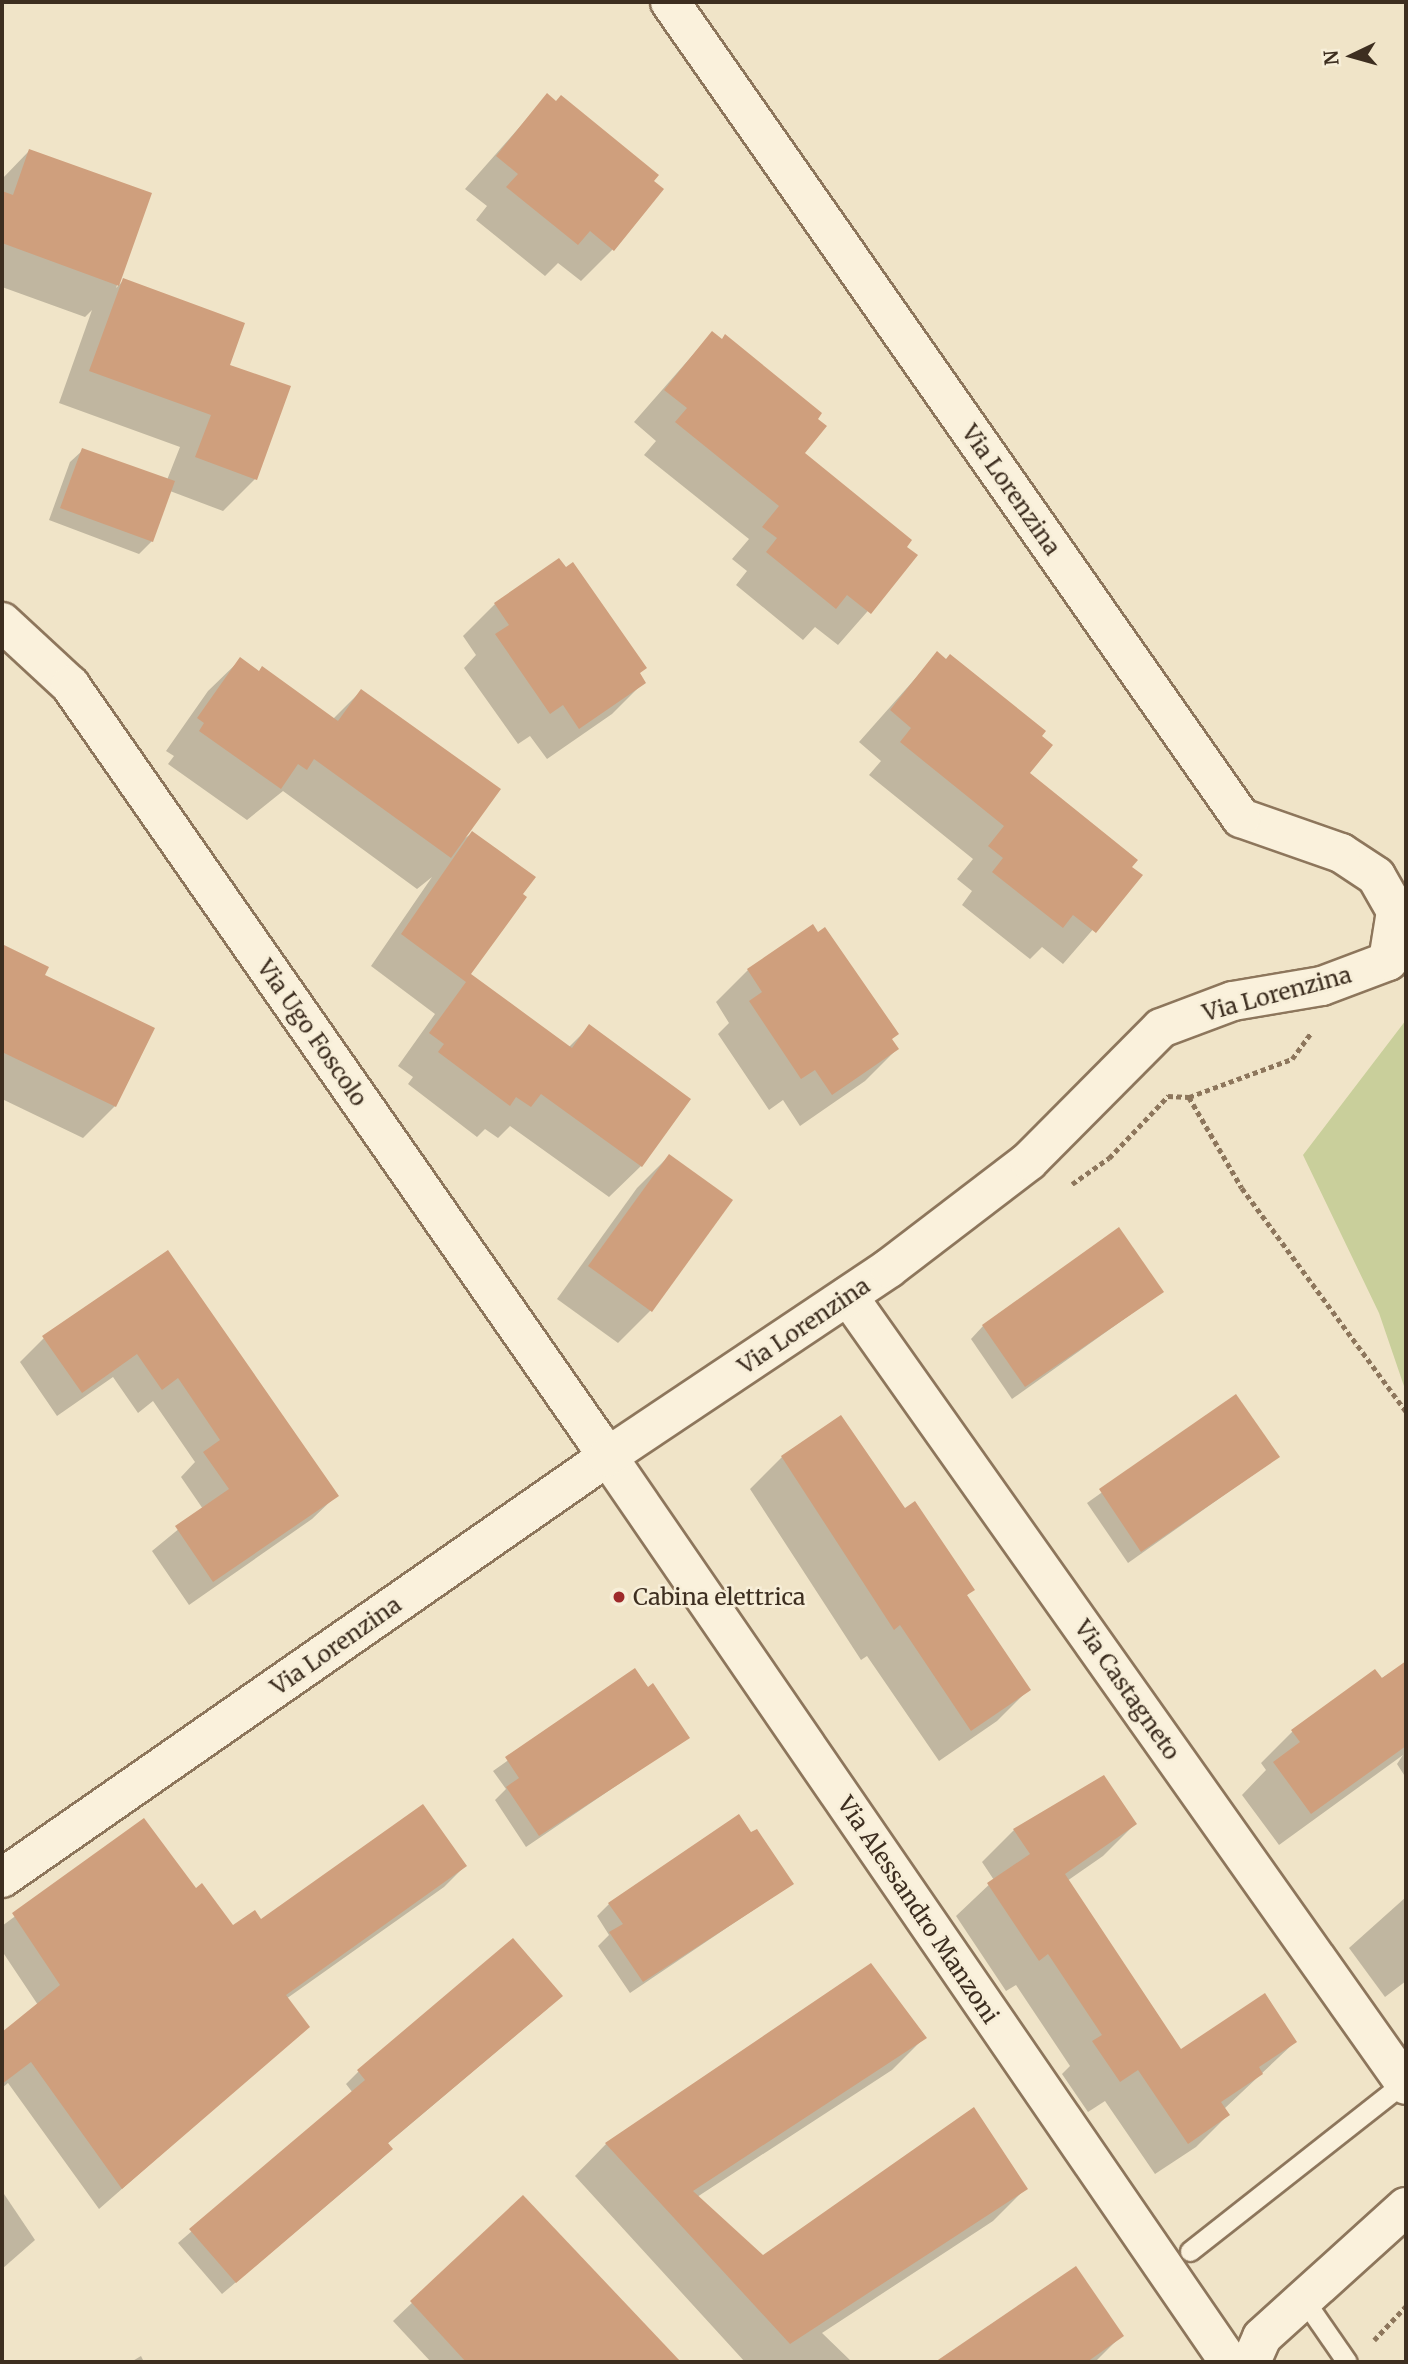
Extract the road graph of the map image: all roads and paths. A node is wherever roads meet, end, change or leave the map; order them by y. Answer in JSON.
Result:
{"nodes":[{"id":1,"x":670,"y":2,"type":"edge"},
{"id":2,"x":2,"y":622,"type":"edge"},
{"id":3,"x":1318,"y":1024,"type":"dead end"},
{"id":4,"x":1189,"y":1097,"type":"junction"},
{"id":5,"x":1061,"y":1191,"type":"dead end"},
{"id":6,"x":848,"y":1296,"type":"junction"},
{"id":7,"x":1406,"y":1411,"type":"edge"},
{"id":8,"x":607,"y":1457,"type":"junction"},
{"id":9,"x":2,"y":1878,"type":"edge"},
{"id":10,"x":1406,"y":2083,"type":"edge"},
{"id":11,"x":1406,"y":2207,"type":"edge"},
{"id":12,"x":1190,"y":2251,"type":"dead end"},
{"id":13,"x":1304,"y":2300,"type":"junction"},
{"id":14,"x":1406,"y":2306,"type":"edge"},
{"id":15,"x":1370,"y":2345,"type":"dead end"},
{"id":16,"x":1229,"y":2362,"type":"edge"},
{"id":17,"x":1251,"y":2362,"type":"edge"},
{"id":18,"x":1347,"y":2362,"type":"edge"}],
"edges":[{"from":1,"to":6,"type":"street","name":"Via Lorenzina"},
{"from":2,"to":8,"type":"street","name":"Via Ugo Foscolo"},
{"from":3,"to":4,"type":"path"},
{"from":4,"to":5,"type":"path"},
{"from":4,"to":7,"type":"path"},
{"from":6,"to":8,"type":"street","name":"Via Lorenzina"},
{"from":6,"to":10,"type":"street","name":"Via Castagneto"},
{"from":8,"to":9,"type":"street","name":"Via Lorenzina"},
{"from":8,"to":16,"type":"street","name":"Via Alessandro Manzoni"},
{"from":10,"to":12,"type":"lane"},
{"from":11,"to":13,"type":"street"},
{"from":13,"to":17,"type":"street"},
{"from":13,"to":18,"type":"lane"},
{"from":14,"to":15,"type":"path"}]}
